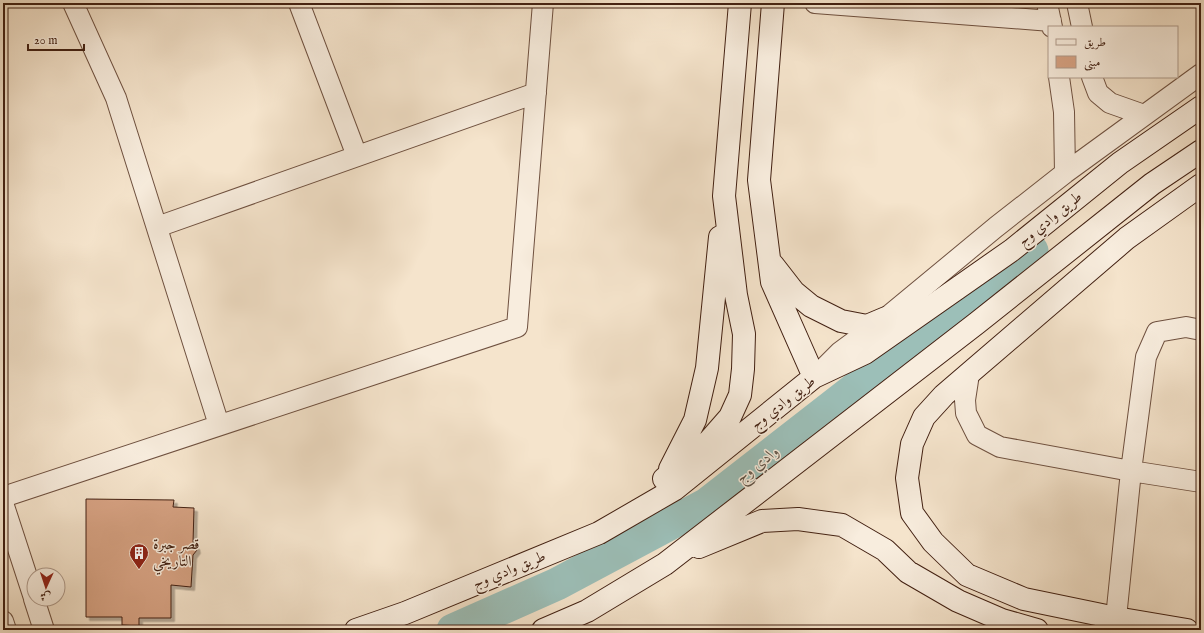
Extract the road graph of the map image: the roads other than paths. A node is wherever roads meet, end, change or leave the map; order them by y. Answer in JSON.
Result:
{"nodes":[{"id":1,"x":73,"y":3,"type":"edge"},
{"id":2,"x":299,"y":3,"type":"edge"},
{"id":3,"x":542,"y":3,"type":"edge"},
{"id":4,"x":740,"y":3,"type":"edge"},
{"id":5,"x":773,"y":3,"type":"edge"},
{"id":6,"x":815,"y":3,"type":"edge"},
{"id":7,"x":1077,"y":3,"type":"edge"},
{"id":8,"x":1050,"y":17,"type":"edge"},
{"id":9,"x":1082,"y":26,"type":"edge"},
{"id":10,"x":1201,"y":74,"type":"edge"},
{"id":11,"x":1059,"y":78,"type":"edge"},
{"id":12,"x":1092,"y":78,"type":"edge"},
{"id":13,"x":536,"y":93,"type":"junction"},
{"id":14,"x":1201,"y":108,"type":"edge"},
{"id":15,"x":1144,"y":115,"type":"junction"},
{"id":16,"x":1201,"y":151,"type":"edge"},
{"id":17,"x":357,"y":156,"type":"junction"},
{"id":18,"x":1065,"y":173,"type":"junction"},
{"id":19,"x":1201,"y":185,"type":"edge"},
{"id":20,"x":724,"y":196,"type":"junction"},
{"id":21,"x":157,"y":227,"type":"junction"},
{"id":22,"x":768,"y":257,"type":"junction"},
{"id":23,"x":886,"y":318,"type":"junction"},
{"id":24,"x":1201,"y":330,"type":"edge"},
{"id":25,"x":969,"y":374,"type":"junction"},
{"id":26,"x":814,"y":377,"type":"junction"},
{"id":27,"x":219,"y":426,"type":"junction"},
{"id":28,"x":1131,"y":471,"type":"junction"},
{"id":29,"x":665,"y":478,"type":"junction"},
{"id":30,"x":1201,"y":482,"type":"edge"},
{"id":31,"x":3,"y":497,"type":"edge"},
{"id":32,"x":3,"y":502,"type":"edge"},
{"id":33,"x":599,"y":533,"type":"junction"},
{"id":34,"x":672,"y":558,"type":"junction"},
{"id":35,"x":26,"y":574,"type":"edge"},
{"id":36,"x":37,"y":607,"type":"edge"},
{"id":37,"x":1116,"y":618,"type":"junction"},
{"id":38,"x":3,"y":621,"type":"edge"},
{"id":39,"x":6,"y":630,"type":"edge"},
{"id":40,"x":44,"y":630,"type":"edge"},
{"id":41,"x":356,"y":630,"type":"edge"},
{"id":42,"x":543,"y":630,"type":"edge"},
{"id":43,"x":1037,"y":630,"type":"edge"},
{"id":44,"x":1187,"y":630,"type":"edge"}],
"edges":[{"from":1,"to":21,"type":"street"},
{"from":2,"to":17,"type":"street"},
{"from":3,"to":13,"type":"street"},
{"from":4,"to":20,"type":"street"},
{"from":5,"to":22,"type":"street"},
{"from":6,"to":8,"type":"street"},
{"from":7,"to":9,"type":"street"},
{"from":10,"to":15,"type":"street"},
{"from":11,"to":18,"type":"street"},
{"from":12,"to":15,"type":"street"},
{"from":13,"to":17,"type":"street"},
{"from":13,"to":27,"type":"street"},
{"from":14,"to":26,"type":"street","name":"طريق وادي وج"},
{"from":15,"to":18,"type":"street"},
{"from":16,"to":34,"type":"street"},
{"from":17,"to":21,"type":"street"},
{"from":18,"to":23,"type":"street"},
{"from":19,"to":25,"type":"street"},
{"from":20,"to":29,"type":"street"},
{"from":20,"to":29,"type":"street"},
{"from":21,"to":27,"type":"street"},
{"from":22,"to":23,"type":"street"},
{"from":22,"to":26,"type":"street"},
{"from":23,"to":26,"type":"street"},
{"from":24,"to":28,"type":"street"},
{"from":25,"to":28,"type":"street"},
{"from":25,"to":37,"type":"street"},
{"from":26,"to":33,"type":"street","name":"طريق وادي وج"},
{"from":27,"to":31,"type":"street"},
{"from":28,"to":30,"type":"street"},
{"from":28,"to":37,"type":"street"},
{"from":29,"to":33,"type":"street"},
{"from":32,"to":35,"type":"street"},
{"from":33,"to":41,"type":"street","name":"طريق وادي وج"},
{"from":34,"to":42,"type":"street"},
{"from":34,"to":43,"type":"street"},
{"from":36,"to":40,"type":"street"},
{"from":37,"to":44,"type":"street"},
{"from":38,"to":39,"type":"street"}]}
